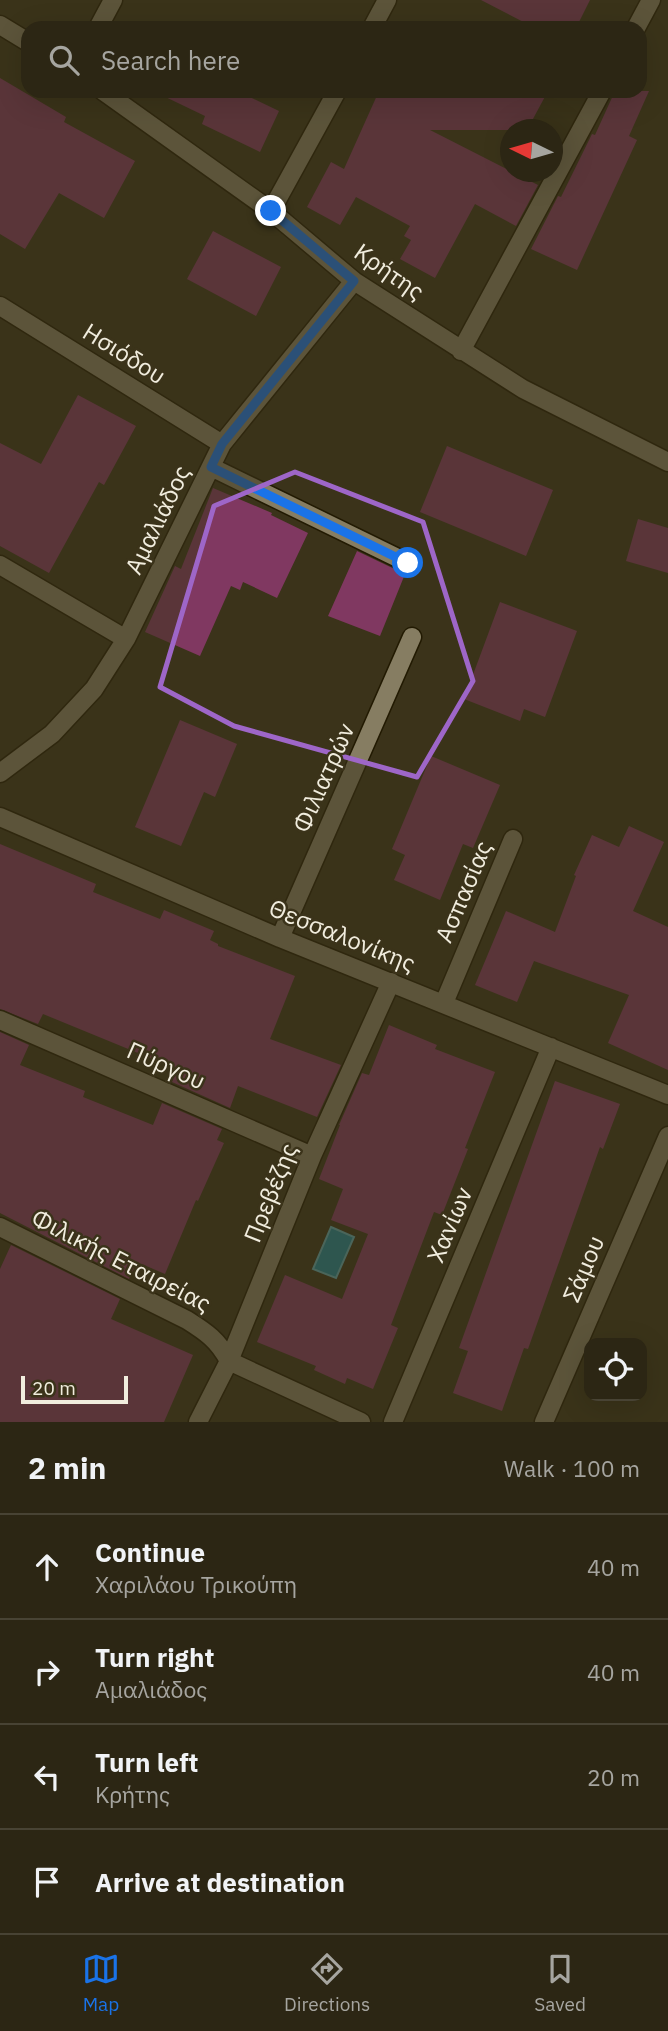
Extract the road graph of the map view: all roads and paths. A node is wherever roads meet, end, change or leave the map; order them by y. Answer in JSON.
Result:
{"nodes":[{"id":1,"x":113,"y":0,"type":"edge"},
{"id":2,"x":387,"y":0,"type":"edge"},
{"id":3,"x":650,"y":1,"type":"edge"},
{"id":4,"x":102,"y":21,"type":"edge"},
{"id":5,"x":376,"y":21,"type":"edge"},
{"id":6,"x":640,"y":21,"type":"edge"},
{"id":7,"x":0,"y":25,"type":"edge"},
{"id":8,"x":21,"y":38,"type":"edge"},
{"id":9,"x":113,"y":98,"type":"edge"},
{"id":10,"x":333,"y":98,"type":"edge"},
{"id":11,"x":598,"y":98,"type":"edge"},
{"id":12,"x":271,"y":211,"type":"junction"},
{"id":13,"x":354,"y":281,"type":"junction"},
{"id":14,"x":0,"y":306,"type":"edge"},
{"id":15,"x":461,"y":351,"type":"junction"},
{"id":16,"x":222,"y":444,"type":"junction"},
{"id":17,"x":668,"y":462,"type":"edge"},
{"id":18,"x":211,"y":467,"type":"junction"},
{"id":19,"x":408,"y":563,"type":"dead end"},
{"id":20,"x":0,"y":565,"type":"edge"},
{"id":21,"x":412,"y":637,"type":"dead end"},
{"id":22,"x":125,"y":639,"type":"junction"},
{"id":23,"x":0,"y":773,"type":"edge"},
{"id":24,"x":0,"y":817,"type":"edge"},
{"id":25,"x":513,"y":839,"type":"dead end"},
{"id":26,"x":280,"y":938,"type":"junction"},
{"id":27,"x":391,"y":982,"type":"junction"},
{"id":28,"x":444,"y":1003,"type":"junction"},
{"id":29,"x":0,"y":1020,"type":"edge"},
{"id":30,"x":551,"y":1047,"type":"junction"},
{"id":31,"x":668,"y":1095,"type":"edge"},
{"id":32,"x":668,"y":1136,"type":"edge"},
{"id":33,"x":312,"y":1156,"type":"junction"},
{"id":34,"x":0,"y":1227,"type":"edge"},
{"id":35,"x":229,"y":1361,"type":"junction"},
{"id":36,"x":198,"y":1422,"type":"edge"},
{"id":37,"x":361,"y":1422,"type":"edge"},
{"id":38,"x":393,"y":1422,"type":"edge"},
{"id":39,"x":544,"y":1422,"type":"edge"}],
"edges":[{"from":1,"to":4,"type":"street"},
{"from":2,"to":5,"type":"street"},
{"from":3,"to":6,"type":"street"},
{"from":7,"to":8,"type":"street"},
{"from":9,"to":12,"type":"street","name":"Κρήτης"},
{"from":10,"to":12,"type":"street"},
{"from":11,"to":15,"type":"street"},
{"from":12,"to":13,"type":"street","name":"Κρήτης"},
{"from":13,"to":15,"type":"street","name":"Κρήτης"},
{"from":13,"to":16,"type":"street","name":"Αμαλιάδος"},
{"from":14,"to":16,"type":"street","name":"Ησιόδου"},
{"from":15,"to":17,"type":"street","name":"Κρήτης"},
{"from":16,"to":18,"type":"street","name":"Αμαλιάδος"},
{"from":18,"to":19,"type":"street"},
{"from":18,"to":22,"type":"street","name":"Αμαλιάδος"},
{"from":20,"to":22,"type":"street"},
{"from":21,"to":26,"type":"street","name":"Φιλιατρών"},
{"from":22,"to":23,"type":"street","name":"Αμαλιάδος"},
{"from":24,"to":26,"type":"street","name":"Θεσσαλονίκης"},
{"from":25,"to":28,"type":"street","name":"Ασπασίας"},
{"from":26,"to":27,"type":"street","name":"Θεσσαλονίκης"},
{"from":27,"to":28,"type":"street","name":"Θεσσαλονίκης"},
{"from":27,"to":33,"type":"street","name":"Πρεβέζης"},
{"from":28,"to":30,"type":"street","name":"Θεσσαλονίκης"},
{"from":29,"to":33,"type":"street","name":"Πύργου"},
{"from":30,"to":31,"type":"street","name":"Θεσσαλονίκης"},
{"from":30,"to":38,"type":"street","name":"Χανίων"},
{"from":32,"to":39,"type":"street","name":"Σάμου"},
{"from":33,"to":35,"type":"street","name":"Πρεβέζης"},
{"from":34,"to":35,"type":"street","name":"Φιλικής Εταιρείας"},
{"from":35,"to":36,"type":"street","name":"Πρεβέζης"},
{"from":35,"to":37,"type":"street","name":"Φιλικής Εταιρείας"}]}
